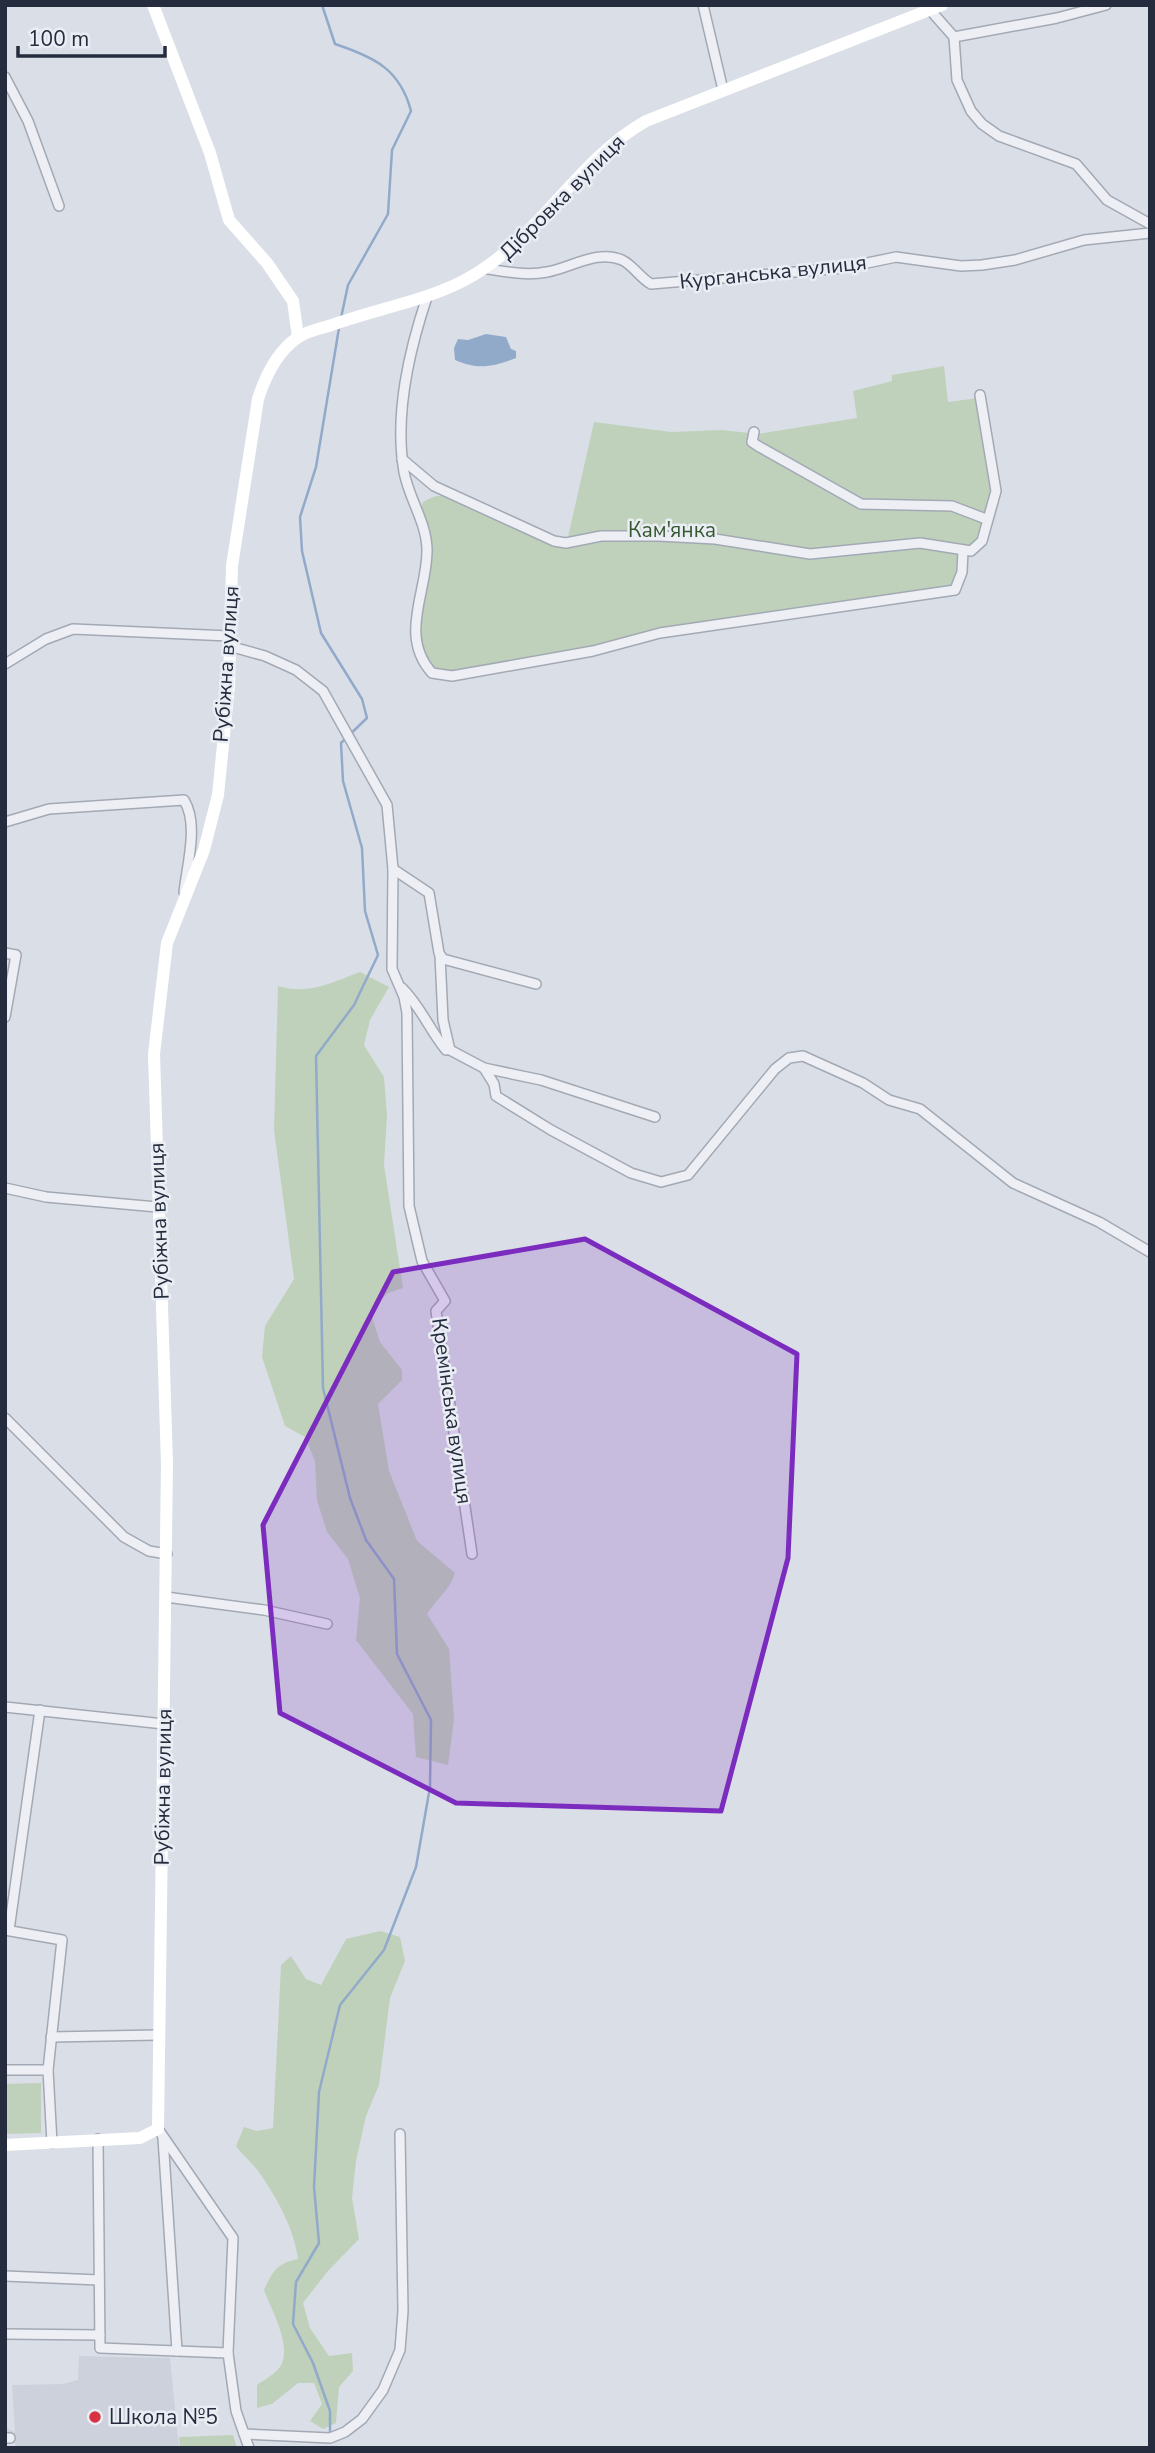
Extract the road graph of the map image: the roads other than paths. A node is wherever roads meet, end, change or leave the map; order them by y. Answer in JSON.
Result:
{"nodes":[{"id":1,"x":153,"y":5,"type":"edge"},
{"id":2,"x":703,"y":5,"type":"edge"},
{"id":3,"x":1105,"y":5,"type":"edge"},
{"id":4,"x":937,"y":8,"type":"edge"},
{"id":5,"x":954,"y":37,"type":"junction"},
{"id":6,"x":5,"y":77,"type":"edge"},
{"id":7,"x":723,"y":90,"type":"junction"},
{"id":8,"x":59,"y":206,"type":"dead end"},
{"id":9,"x":1150,"y":224,"type":"edge"},
{"id":10,"x":1150,"y":233,"type":"edge"},
{"id":11,"x":488,"y":268,"type":"junction"},
{"id":12,"x":427,"y":297,"type":"junction"},
{"id":13,"x":298,"y":337,"type":"junction"},
{"id":14,"x":981,"y":395,"type":"dead end"},
{"id":15,"x":754,"y":432,"type":"dead end"},
{"id":16,"x":402,"y":459,"type":"junction"},
{"id":17,"x":986,"y":519,"type":"junction"},
{"id":18,"x":963,"y":551,"type":"junction"},
{"id":19,"x":229,"y":641,"type":"junction"},
{"id":20,"x":5,"y":664,"type":"edge"},
{"id":21,"x":5,"y":822,"type":"edge"},
{"id":22,"x":393,"y":869,"type":"junction"},
{"id":23,"x":183,"y":901,"type":"junction"},
{"id":24,"x":5,"y":953,"type":"edge"},
{"id":25,"x":439,"y":953,"type":"junction"},
{"id":26,"x":536,"y":984,"type":"dead end"},
{"id":27,"x":399,"y":986,"type":"junction"},
{"id":28,"x":5,"y":1017,"type":"edge"},
{"id":29,"x":461,"y":1054,"type":"junction"},
{"id":30,"x":484,"y":1068,"type":"junction"},
{"id":31,"x":655,"y":1117,"type":"dead end"},
{"id":32,"x":5,"y":1188,"type":"edge"},
{"id":33,"x":157,"y":1207,"type":"junction"},
{"id":34,"x":1150,"y":1252,"type":"edge"},
{"id":35,"x":5,"y":1418,"type":"edge"},
{"id":36,"x":167,"y":1554,"type":"junction"},
{"id":37,"x":472,"y":1554,"type":"dead end"},
{"id":38,"x":166,"y":1597,"type":"junction"},
{"id":39,"x":327,"y":1624,"type":"dead end"},
{"id":40,"x":5,"y":1707,"type":"edge"},
{"id":41,"x":40,"y":1710,"type":"junction"},
{"id":42,"x":164,"y":1724,"type":"junction"},
{"id":43,"x":7,"y":1930,"type":"edge"},
{"id":44,"x":157,"y":2035,"type":"junction"},
{"id":45,"x":51,"y":2037,"type":"junction"},
{"id":46,"x":5,"y":2070,"type":"edge"},
{"id":47,"x":48,"y":2070,"type":"junction"},
{"id":48,"x":160,"y":2133,"type":"junction"},
{"id":49,"x":400,"y":2134,"type":"dead end"},
{"id":50,"x":98,"y":2139,"type":"junction"},
{"id":51,"x":52,"y":2143,"type":"junction"},
{"id":52,"x":5,"y":2145,"type":"edge"},
{"id":53,"x":5,"y":2276,"type":"edge"},
{"id":54,"x":99,"y":2280,"type":"junction"},
{"id":55,"x":5,"y":2334,"type":"edge"},
{"id":56,"x":100,"y":2335,"type":"junction"},
{"id":57,"x":177,"y":2351,"type":"junction"},
{"id":58,"x":228,"y":2353,"type":"junction"},
{"id":59,"x":244,"y":2434,"type":"junction"},
{"id":60,"x":249,"y":2448,"type":"edge"}],
"edges":[{"from":1,"to":13,"type":"street"},
{"from":2,"to":7,"type":"street"},
{"from":3,"to":5,"type":"street"},
{"from":4,"to":5,"type":"street"},
{"from":4,"to":7,"type":"street","name":"Дібровка вулиця"},
{"from":5,"to":9,"type":"street"},
{"from":6,"to":8,"type":"street"},
{"from":7,"to":11,"type":"street","name":"Дібровка вулиця"},
{"from":10,"to":11,"type":"street","name":"Курганська вулиця"},
{"from":11,"to":12,"type":"street","name":"Дібровка вулиця"},
{"from":12,"to":13,"type":"street","name":"Дібровка вулиця"},
{"from":12,"to":16,"type":"street"},
{"from":13,"to":19,"type":"street","name":"Рубіжна вулиця"},
{"from":14,"to":17,"type":"street"},
{"from":15,"to":17,"type":"street"},
{"from":16,"to":18,"type":"street"},
{"from":16,"to":18,"type":"street"},
{"from":17,"to":18,"type":"street"},
{"from":19,"to":20,"type":"street","name":"Кремінська вулиця"},
{"from":19,"to":22,"type":"street","name":"Кремінська вулиця"},
{"from":19,"to":23,"type":"street","name":"Рубіжна вулиця"},
{"from":21,"to":23,"type":"street"},
{"from":22,"to":25,"type":"street","name":"Кремінська вулиця"},
{"from":22,"to":27,"type":"street","name":"Кремінська вулиця"},
{"from":23,"to":33,"type":"street","name":"Рубіжна вулиця"},
{"from":24,"to":28,"type":"street"},
{"from":25,"to":26,"type":"street"},
{"from":25,"to":29,"type":"street","name":"Кремінська вулиця"},
{"from":27,"to":29,"type":"street","name":"Кремінська вулиця"},
{"from":27,"to":37,"type":"street","name":"Кремінська вулиця"},
{"from":29,"to":30,"type":"street","name":"Кремінська вулиця"},
{"from":30,"to":31,"type":"street","name":"Кремінська вулиця"},
{"from":30,"to":34,"type":"street"},
{"from":32,"to":33,"type":"street"},
{"from":33,"to":36,"type":"street","name":"Рубіжна вулиця"},
{"from":35,"to":36,"type":"street"},
{"from":36,"to":38,"type":"street","name":"Рубіжна вулиця"},
{"from":38,"to":39,"type":"street"},
{"from":38,"to":42,"type":"street","name":"Рубіжна вулиця"},
{"from":40,"to":41,"type":"street"},
{"from":41,"to":42,"type":"street"},
{"from":41,"to":43,"type":"street"},
{"from":42,"to":44,"type":"street","name":"Рубіжна вулиця"},
{"from":43,"to":45,"type":"street"},
{"from":44,"to":45,"type":"street"},
{"from":44,"to":48,"type":"street","name":"Рубіжна вулиця"},
{"from":45,"to":47,"type":"street"},
{"from":46,"to":47,"type":"street"},
{"from":47,"to":51,"type":"street"},
{"from":48,"to":50,"type":"street"},
{"from":48,"to":57,"type":"street"},
{"from":48,"to":58,"type":"street"},
{"from":49,"to":59,"type":"street"},
{"from":50,"to":51,"type":"street"},
{"from":50,"to":54,"type":"street"},
{"from":51,"to":52,"type":"street"},
{"from":53,"to":54,"type":"street"},
{"from":54,"to":56,"type":"street"},
{"from":55,"to":56,"type":"street"},
{"from":56,"to":57,"type":"street"},
{"from":57,"to":58,"type":"street"},
{"from":58,"to":59,"type":"street"},
{"from":59,"to":60,"type":"street"}]}
